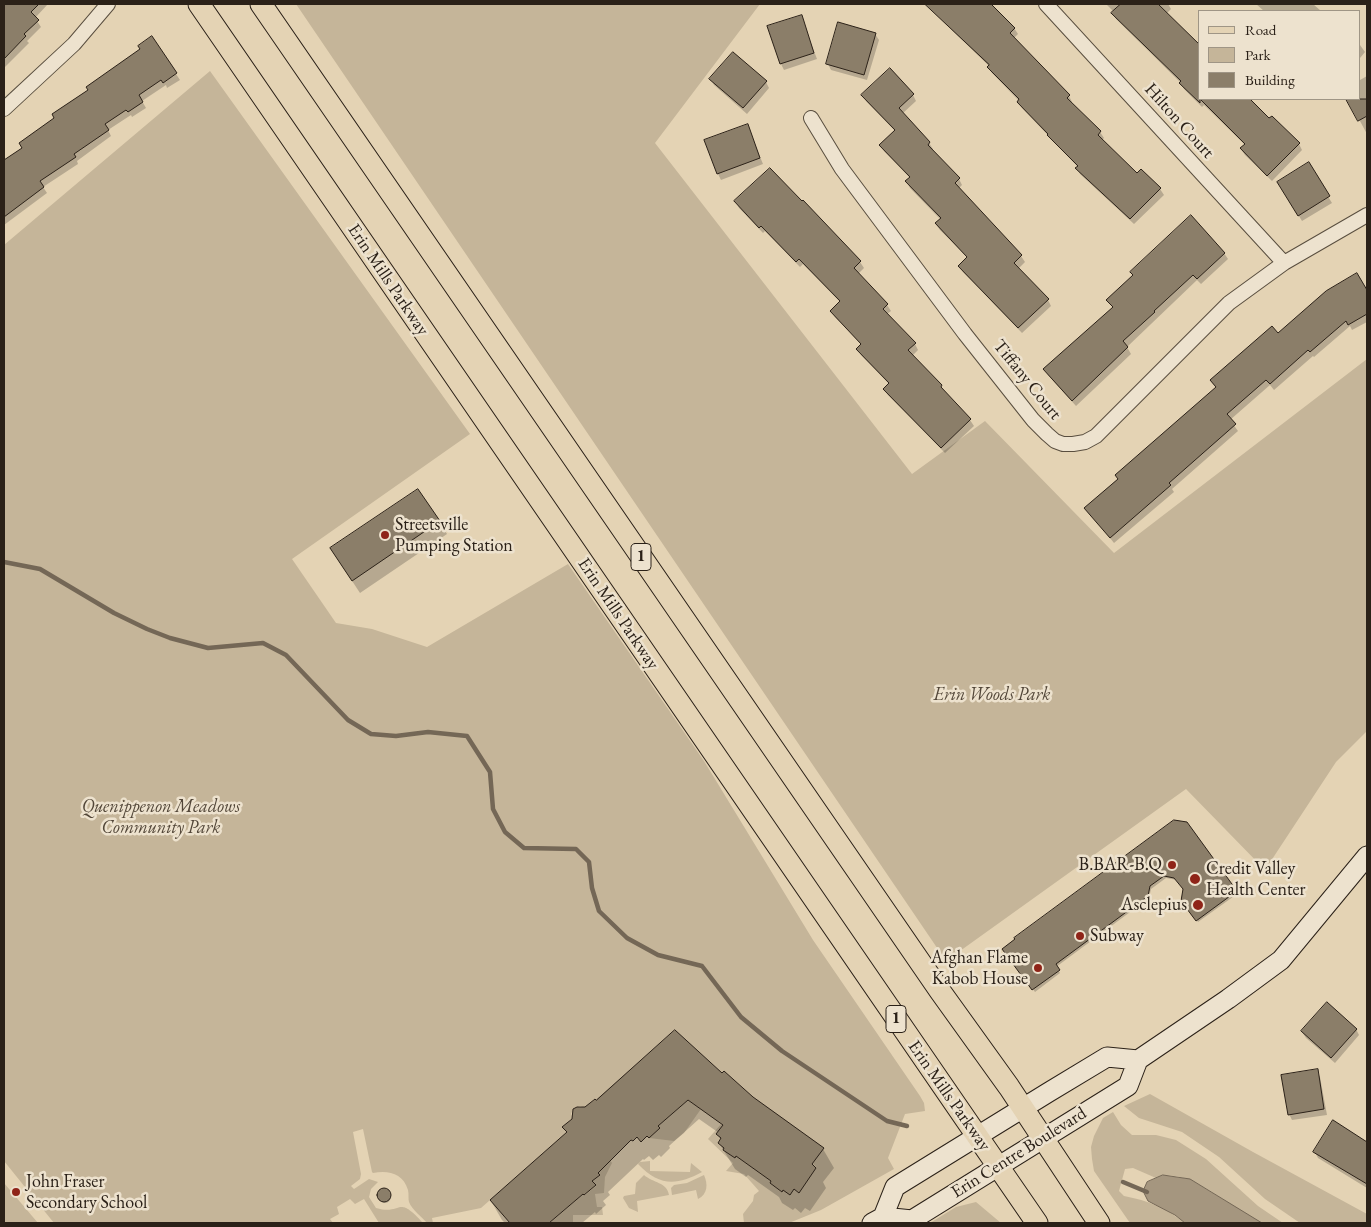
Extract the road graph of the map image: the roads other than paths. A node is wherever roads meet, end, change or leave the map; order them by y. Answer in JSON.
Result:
{"nodes":[{"id":1,"x":108,"y":4,"type":"edge"},
{"id":2,"x":199,"y":4,"type":"edge"},
{"id":3,"x":261,"y":4,"type":"edge"},
{"id":4,"x":1046,"y":4,"type":"edge"},
{"id":5,"x":4,"y":109,"type":"edge"},
{"id":6,"x":811,"y":118,"type":"dead end"},
{"id":7,"x":1367,"y":215,"type":"edge"},
{"id":8,"x":1284,"y":263,"type":"junction"},
{"id":9,"x":1367,"y":856,"type":"edge"},
{"id":10,"x":1138,"y":1060,"type":"junction"},
{"id":11,"x":1023,"y":1108,"type":"junction"},
{"id":12,"x":977,"y":1136,"type":"junction"},
{"id":13,"x":1043,"y":1139,"type":"junction"},
{"id":14,"x":998,"y":1166,"type":"junction"},
{"id":15,"x":878,"y":1220,"type":"edge"},
{"id":16,"x":1038,"y":1223,"type":"edge"},
{"id":17,"x":1099,"y":1223,"type":"edge"}],
"edges":[{"from":1,"to":5,"type":"street"},
{"from":2,"to":12,"type":"main road","name":"Erin Mills Parkway","number":"1"},
{"from":3,"to":11,"type":"main road","number":"1"},
{"from":4,"to":8,"type":"street","name":"Hilton Court"},
{"from":6,"to":8,"type":"street","name":"Tiffany Court"},
{"from":7,"to":8,"type":"street","name":"Tiffany Court"},
{"from":9,"to":10,"type":"street"},
{"from":10,"to":11,"type":"street","name":"Erin Centre Boulevard"},
{"from":10,"to":13,"type":"street","name":"Erin Centre Boulevard"},
{"from":11,"to":12,"type":"street","name":"Erin Centre Boulevard"},
{"from":11,"to":13,"type":"main road","number":"1"},
{"from":12,"to":14,"type":"main road","name":"Erin Mills Parkway","number":"1"},
{"from":12,"to":15,"type":"street","name":"Erin Centre Boulevard"},
{"from":13,"to":14,"type":"street","name":"Erin Centre Boulevard"},
{"from":13,"to":17,"type":"main road","number":"1"},
{"from":14,"to":15,"type":"street","name":"Erin Centre Boulevard"},
{"from":14,"to":16,"type":"main road","name":"Erin Mills Parkway","number":"1"}]}
